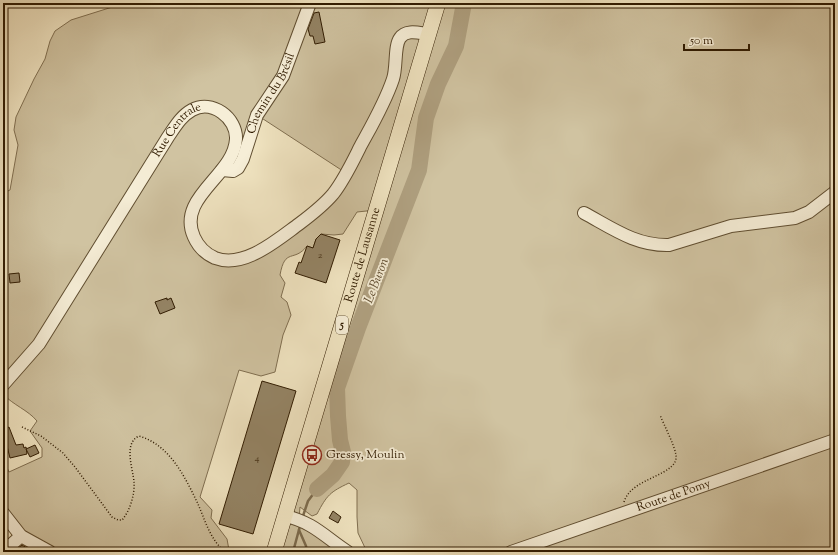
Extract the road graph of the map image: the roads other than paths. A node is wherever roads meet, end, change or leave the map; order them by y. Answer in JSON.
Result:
{"nodes":[{"id":1,"x":310,"y":3,"type":"edge"},
{"id":2,"x":438,"y":3,"type":"edge"},
{"id":3,"x":428,"y":34,"type":"junction"},
{"id":4,"x":222,"y":170,"type":"junction"},
{"id":5,"x":835,"y":192,"type":"edge"},
{"id":6,"x":584,"y":213,"type":"dead end"},
{"id":7,"x":3,"y":385,"type":"edge"},
{"id":8,"x":835,"y":440,"type":"edge"},
{"id":9,"x":3,"y":512,"type":"edge"},
{"id":10,"x":290,"y":517,"type":"junction"},
{"id":11,"x":21,"y":536,"type":"junction"},
{"id":12,"x":3,"y":549,"type":"edge"},
{"id":13,"x":343,"y":551,"type":"edge"},
{"id":14,"x":50,"y":552,"type":"edge"},
{"id":15,"x":274,"y":552,"type":"edge"},
{"id":16,"x":512,"y":552,"type":"edge"}],
"edges":[{"from":1,"to":4,"type":"street","name":"Chemin du Brésil"},
{"from":2,"to":3,"type":"main road","name":"Route de Lausanne","number":"5"},
{"from":3,"to":4,"type":"street","name":"Rue Centrale"},
{"from":3,"to":10,"type":"main road","name":"Route de Lausanne","number":"5"},
{"from":4,"to":7,"type":"street","name":"Rue Centrale"},
{"from":5,"to":6,"type":"street"},
{"from":8,"to":16,"type":"street","name":"Route de Pomy"},
{"from":9,"to":11,"type":"street"},
{"from":10,"to":13,"type":"street"},
{"from":10,"to":15,"type":"main road","name":"Route de Lausanne","number":"5"},
{"from":11,"to":12,"type":"street"},
{"from":11,"to":14,"type":"street"}]}
